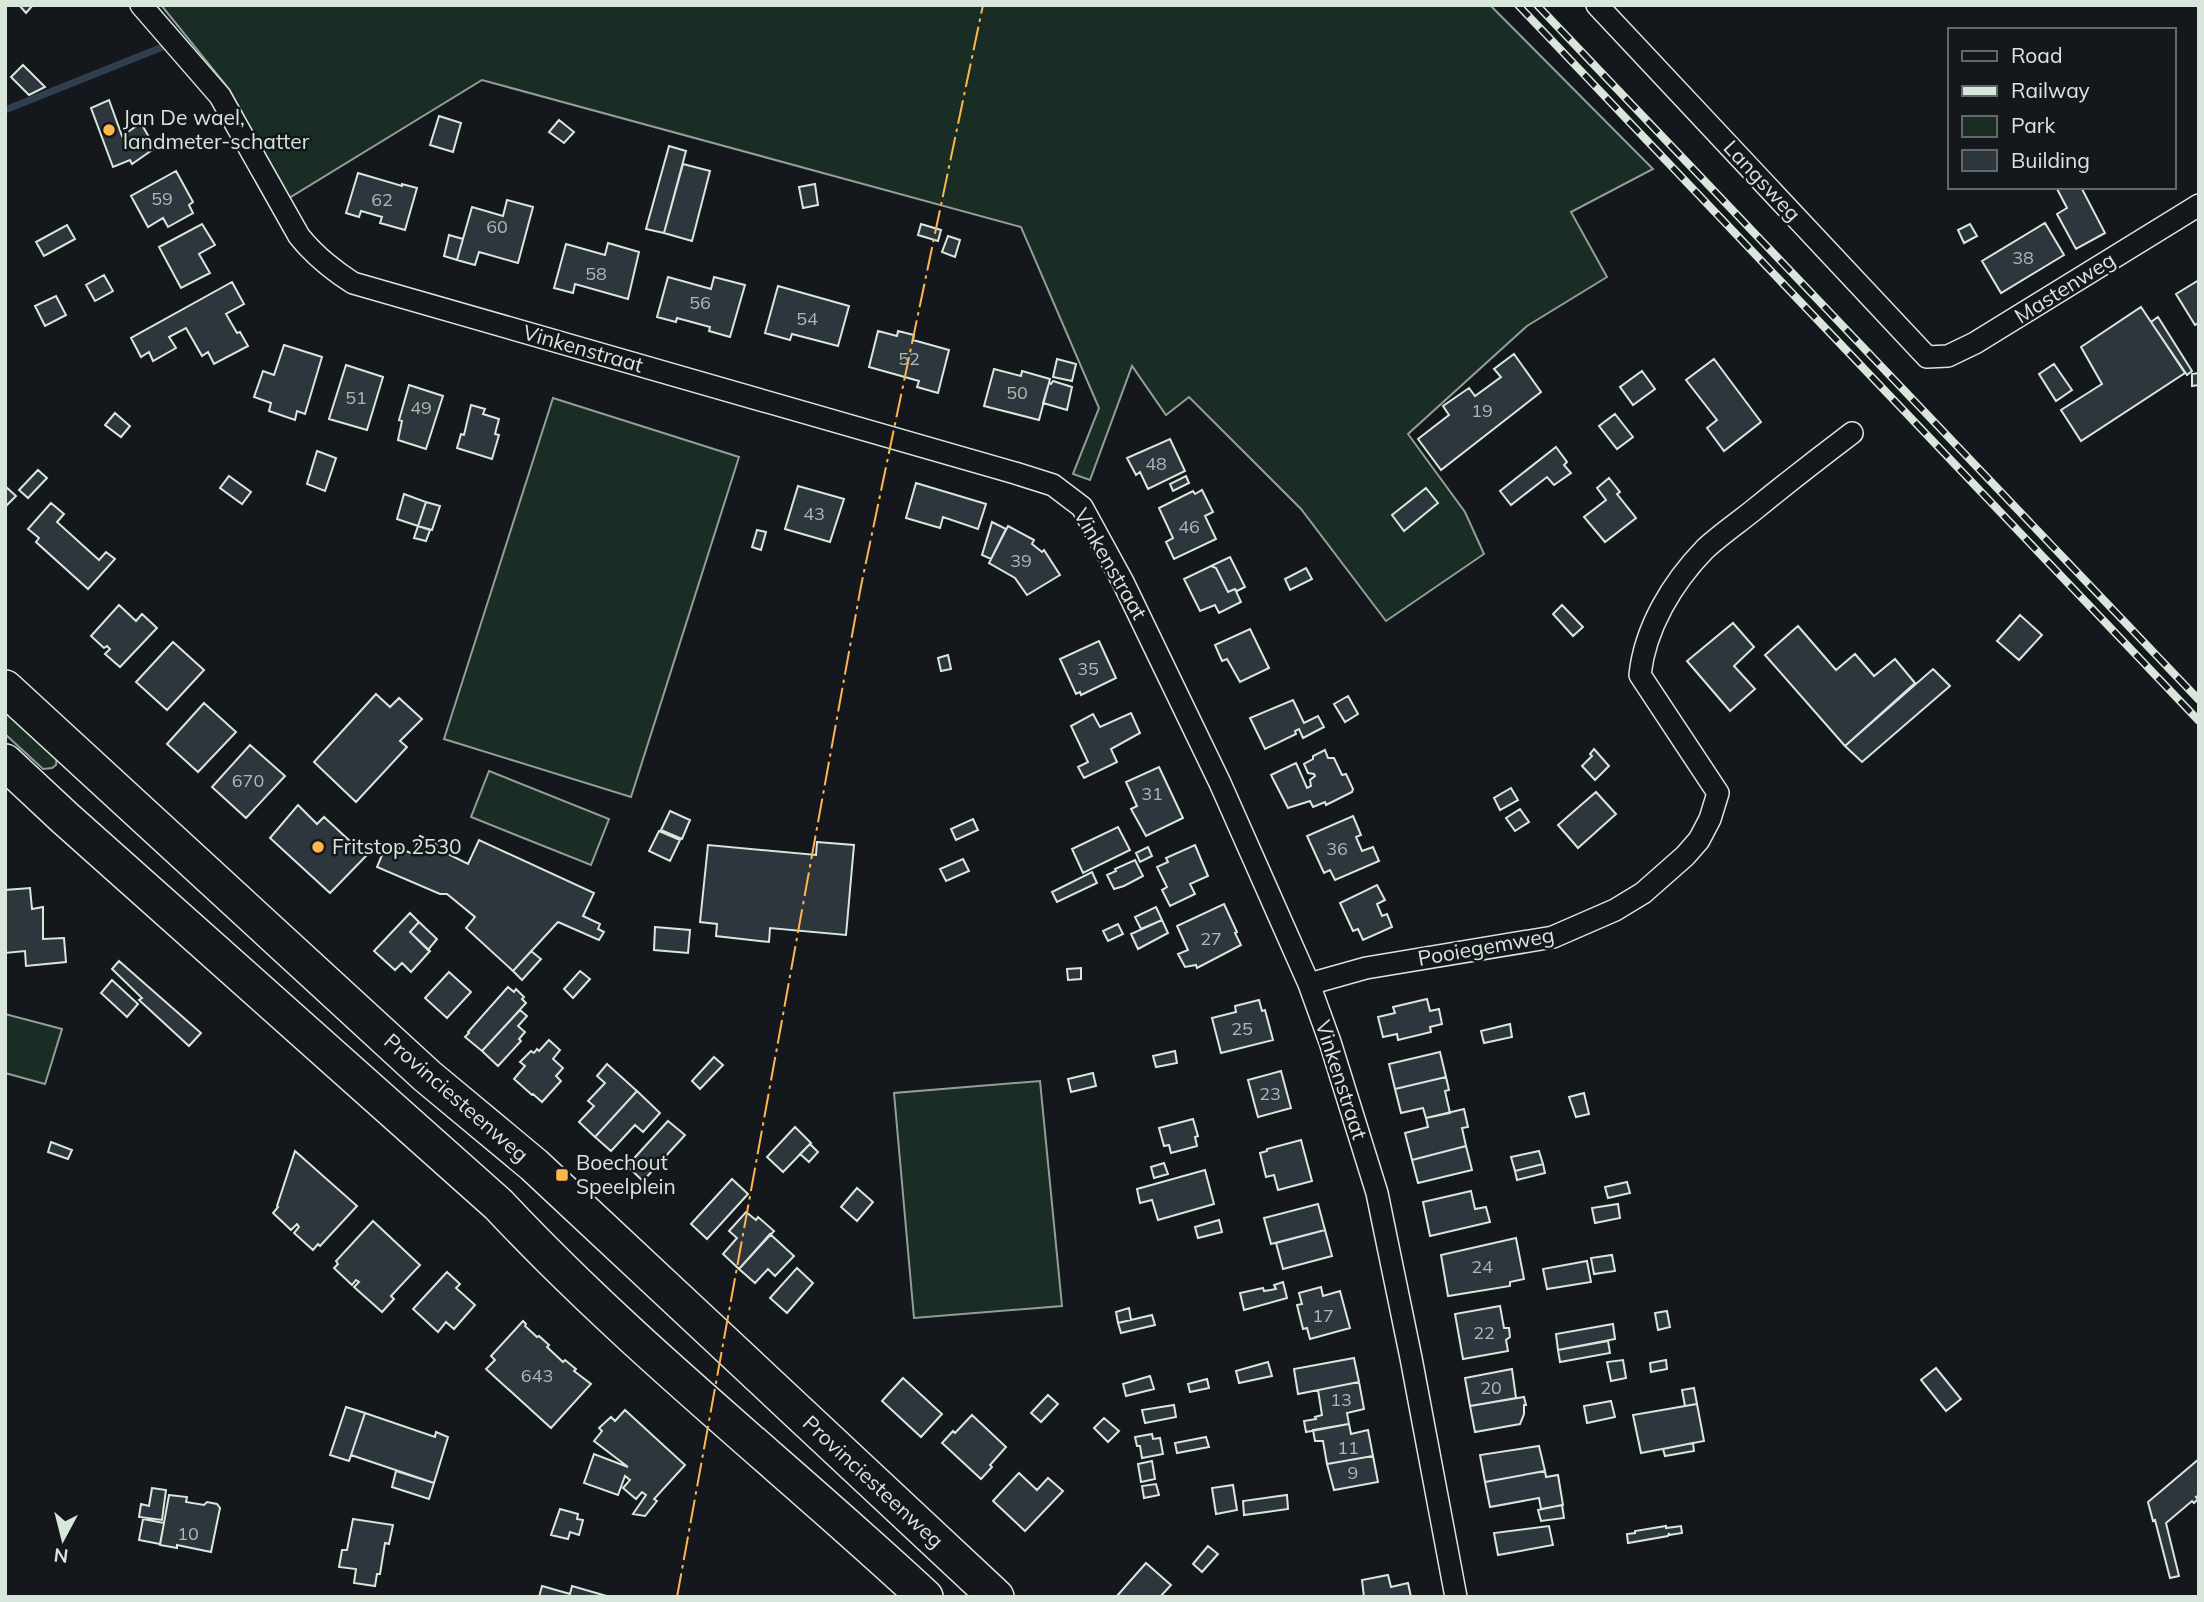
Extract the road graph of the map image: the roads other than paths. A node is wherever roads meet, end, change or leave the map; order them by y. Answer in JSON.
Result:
{"nodes":[{"id":1,"x":141,"y":5,"type":"edge"},
{"id":2,"x":1597,"y":5,"type":"edge"},
{"id":3,"x":2199,"y":205,"type":"edge"},
{"id":4,"x":1927,"y":357,"type":"joint"},
{"id":5,"x":1852,"y":433,"type":"dead end"},
{"id":6,"x":5,"y":688,"type":"edge"},
{"id":7,"x":5,"y":762,"type":"edge"},
{"id":8,"x":1309,"y":984,"type":"junction"},
{"id":9,"x":604,"y":1230,"type":"junction"},
{"id":10,"x":547,"y":1256,"type":"junction"},
{"id":11,"x":925,"y":1597,"type":"edge"},
{"id":12,"x":996,"y":1597,"type":"edge"},
{"id":13,"x":1456,"y":1597,"type":"edge"}],
"edges":[{"from":1,"to":8,"type":"street","name":"Vinkenstraat"},
{"from":2,"to":4,"type":"street","name":"Langsweg"},
{"from":3,"to":4,"type":"street","name":"Mastenweg"},
{"from":5,"to":8,"type":"street","name":"Pooiegemweg"},
{"from":6,"to":9,"type":"main road","name":"Provinciesteenweg"},
{"from":7,"to":10,"type":"main road"},
{"from":8,"to":13,"type":"street","name":"Vinkenstraat"},
{"from":9,"to":10,"type":"main road"},
{"from":9,"to":12,"type":"main road","name":"Provinciesteenweg"},
{"from":10,"to":11,"type":"main road"}]}
